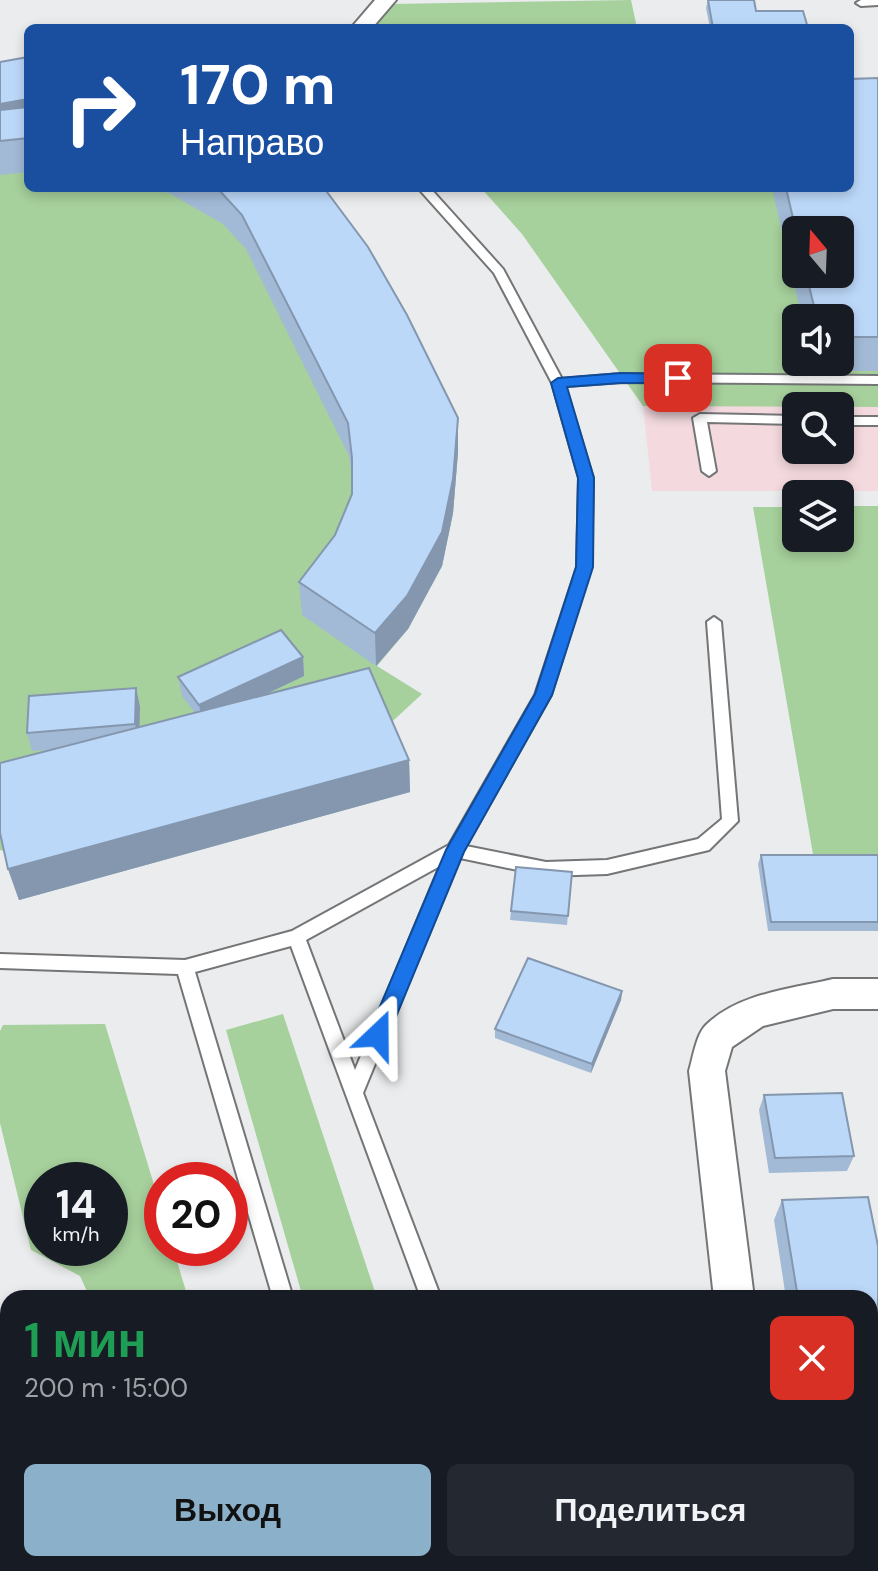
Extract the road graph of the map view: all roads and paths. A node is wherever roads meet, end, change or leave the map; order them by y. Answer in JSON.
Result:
{"nodes":[{"id":1,"x":386,"y":0,"type":"edge"},
{"id":2,"x":878,"y":2,"type":"edge"},
{"id":3,"x":861,"y":3,"type":"dead end"},
{"id":4,"x":365,"y":24,"type":"edge"},
{"id":5,"x":428,"y":192,"type":"edge"},
{"id":6,"x":878,"y":380,"type":"edge"},
{"id":7,"x":558,"y":383,"type":"junction"},
{"id":8,"x":782,"y":420,"type":"edge"},
{"id":9,"x":854,"y":421,"type":"edge"},
{"id":10,"x":878,"y":421,"type":"edge"},
{"id":11,"x":709,"y":471,"type":"dead end"},
{"id":12,"x":714,"y":622,"type":"dead end"},
{"id":13,"x":455,"y":850,"type":"junction"},
{"id":14,"x":296,"y":937,"type":"junction"},
{"id":15,"x":0,"y":961,"type":"edge"},
{"id":16,"x":185,"y":967,"type":"junction"},
{"id":17,"x":878,"y":994,"type":"edge"},
{"id":18,"x":354,"y":1093,"type":"junction"},
{"id":19,"x":281,"y":1290,"type":"edge"},
{"id":20,"x":428,"y":1290,"type":"edge"},
{"id":21,"x":733,"y":1290,"type":"edge"}],
"edges":[{"from":1,"to":4,"type":"street"},
{"from":2,"to":3,"type":"lane"},
{"from":5,"to":7,"type":"lane"},
{"from":6,"to":7,"type":"lane"},
{"from":7,"to":13,"type":"lane"},
{"from":8,"to":11,"type":"lane"},
{"from":9,"to":10,"type":"lane"},
{"from":12,"to":13,"type":"lane"},
{"from":13,"to":14,"type":"lane"},
{"from":13,"to":18,"type":"lane"},
{"from":14,"to":16,"type":"lane"},
{"from":14,"to":18,"type":"lane"},
{"from":15,"to":16,"type":"lane"},
{"from":16,"to":19,"type":"lane"},
{"from":17,"to":21,"type":"street"},
{"from":18,"to":20,"type":"lane"}]}
